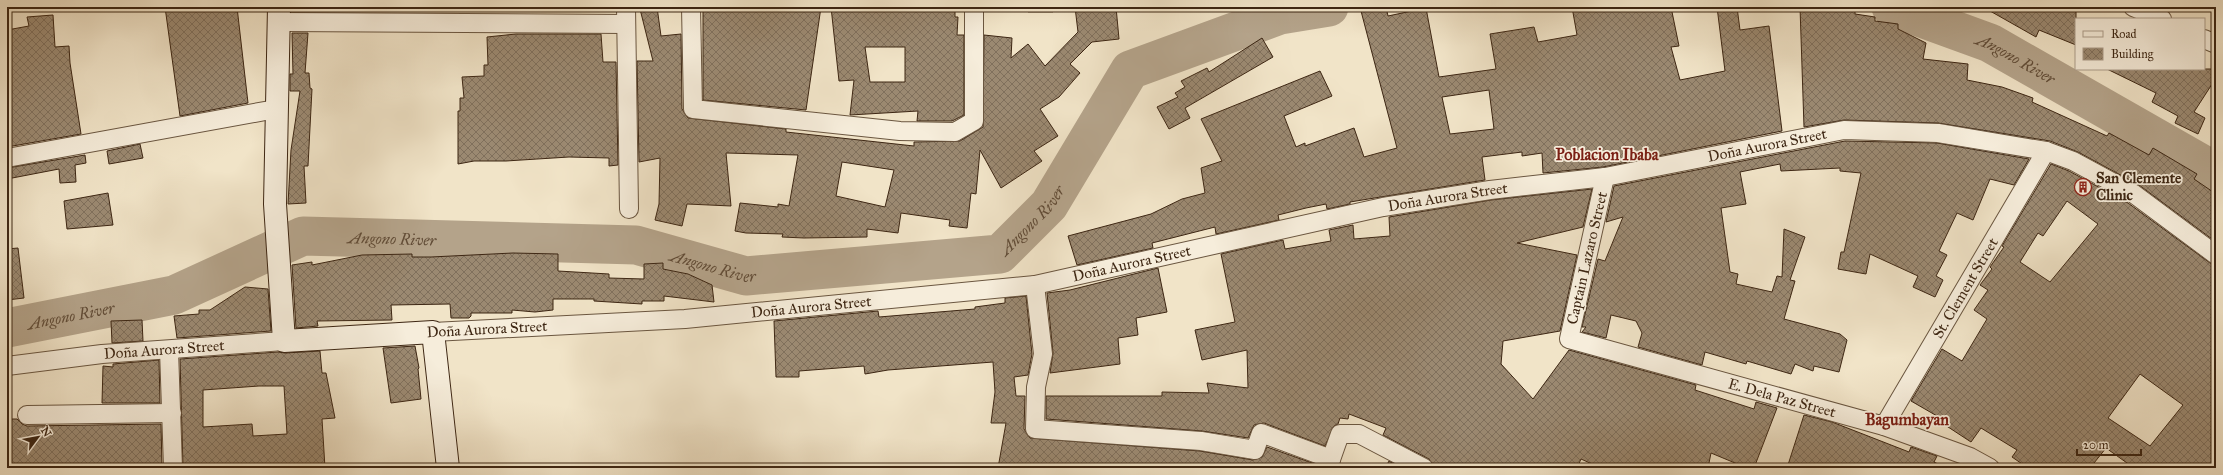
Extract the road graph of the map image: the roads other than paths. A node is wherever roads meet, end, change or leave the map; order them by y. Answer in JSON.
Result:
{"nodes":[{"id":1,"x":691,"y":7,"type":"edge"},
{"id":2,"x":974,"y":7,"type":"edge"},
{"id":3,"x":2133,"y":7,"type":"edge"},
{"id":4,"x":279,"y":14,"type":"edge"},
{"id":5,"x":626,"y":16,"type":"edge"},
{"id":6,"x":2160,"y":18,"type":"edge"},
{"id":7,"x":2205,"y":39,"type":"edge"},
{"id":8,"x":2216,"y":44,"type":"edge"},
{"id":9,"x":276,"y":109,"type":"junction"},
{"id":10,"x":2046,"y":151,"type":"junction"},
{"id":11,"x":7,"y":158,"type":"edge"},
{"id":12,"x":1605,"y":177,"type":"junction"},
{"id":13,"x":629,"y":209,"type":"dead end"},
{"id":14,"x":2216,"y":255,"type":"edge"},
{"id":15,"x":1036,"y":285,"type":"junction"},
{"id":16,"x":432,"y":332,"type":"junction"},
{"id":17,"x":1569,"y":339,"type":"joint"},
{"id":18,"x":284,"y":341,"type":"junction"},
{"id":19,"x":169,"y":350,"type":"junction"},
{"id":20,"x":7,"y":366,"type":"edge"},
{"id":21,"x":172,"y":413,"type":"junction"},
{"id":22,"x":27,"y":415,"type":"dead end"},
{"id":23,"x":1884,"y":426,"type":"junction"},
{"id":24,"x":1330,"y":463,"type":"edge"},
{"id":25,"x":173,"y":468,"type":"edge"},
{"id":26,"x":448,"y":468,"type":"edge"},
{"id":27,"x":1424,"y":468,"type":"edge"},
{"id":28,"x":1990,"y":468,"type":"edge"}],
"edges":[{"from":1,"to":2,"type":"street"},
{"from":3,"to":6,"type":"street"},
{"from":4,"to":5,"type":"street"},
{"from":4,"to":9,"type":"street"},
{"from":5,"to":13,"type":"street"},
{"from":7,"to":8,"type":"street"},
{"from":9,"to":11,"type":"street"},
{"from":9,"to":18,"type":"street"},
{"from":10,"to":12,"type":"street","name":"Doña Aurora Street"},
{"from":10,"to":14,"type":"street","name":"Doña Aurora Street"},
{"from":10,"to":23,"type":"street","name":"St. Clement Street"},
{"from":12,"to":15,"type":"street","name":"Doña Aurora Street"},
{"from":12,"to":17,"type":"street","name":"Captain Lazaro Street"},
{"from":15,"to":16,"type":"street","name":"Doña Aurora Street"},
{"from":15,"to":24,"type":"street"},
{"from":16,"to":18,"type":"street","name":"Doña Aurora Street"},
{"from":16,"to":26,"type":"street"},
{"from":17,"to":23,"type":"street","name":"E. Dela Paz Street"},
{"from":18,"to":19,"type":"street","name":"Doña Aurora Street"},
{"from":19,"to":20,"type":"street","name":"Doña Aurora Street"},
{"from":19,"to":21,"type":"street"},
{"from":21,"to":22,"type":"street"},
{"from":21,"to":25,"type":"street"},
{"from":23,"to":28,"type":"street","name":"E. Dela Paz Street"},
{"from":24,"to":27,"type":"street"}]}
